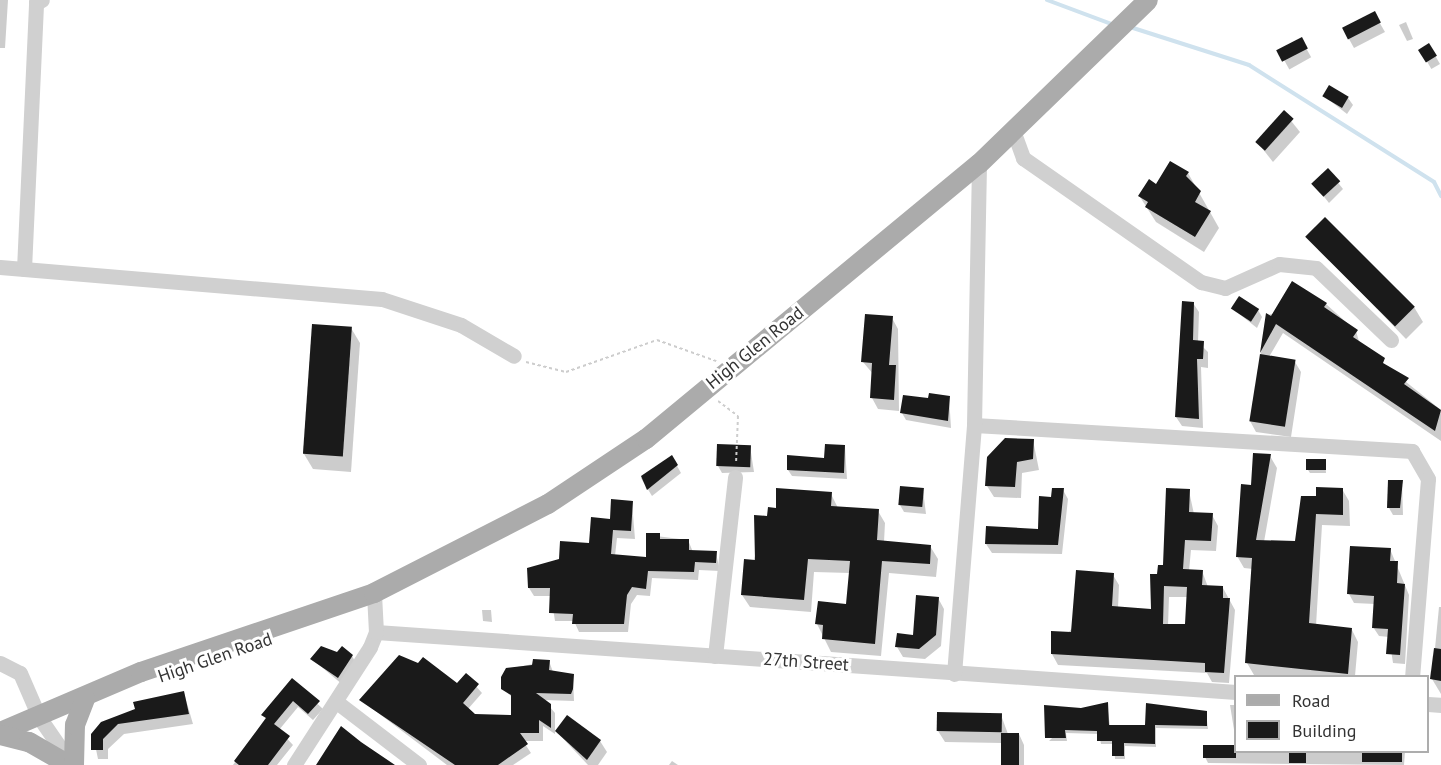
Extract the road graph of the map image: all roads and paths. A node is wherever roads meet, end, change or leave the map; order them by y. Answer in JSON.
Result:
{"nodes":[{"id":1,"x":38,"y":1,"type":"edge"},
{"id":2,"x":1142,"y":7,"type":"edge"},
{"id":3,"x":1014,"y":132,"type":"junction"},
{"id":4,"x":979,"y":164,"type":"junction"},
{"id":5,"x":0,"y":267,"type":"edge"},
{"id":6,"x":24,"y":269,"type":"junction"},
{"id":7,"x":1391,"y":340,"type":"dead end"},
{"id":8,"x":514,"y":356,"type":"joint"},
{"id":9,"x":733,"y":366,"type":"junction"},
{"id":10,"x":704,"y":390,"type":"junction"},
{"id":11,"x":974,"y":425,"type":"junction"},
{"id":12,"x":735,"y":477,"type":"joint"},
{"id":13,"x":374,"y":593,"type":"junction"},
{"id":14,"x":376,"y":632,"type":"junction"},
{"id":15,"x":715,"y":656,"type":"junction"},
{"id":16,"x":0,"y":663,"type":"edge"},
{"id":17,"x":954,"y":674,"type":"junction"},
{"id":18,"x":1412,"y":675,"type":"edge"},
{"id":19,"x":1234,"y":692,"type":"edge"},
{"id":20,"x":85,"y":699,"type":"junction"},
{"id":21,"x":338,"y":703,"type":"junction"},
{"id":22,"x":39,"y":717,"type":"junction"},
{"id":23,"x":0,"y":734,"type":"edge"},
{"id":24,"x":72,"y":765,"type":"edge"},
{"id":25,"x":294,"y":765,"type":"edge"},
{"id":26,"x":419,"y":765,"type":"edge"}],
"edges":[{"from":1,"to":6,"type":"street"},
{"from":2,"to":3,"type":"main road","name":"High Glen Road"},
{"from":3,"to":4,"type":"main road","name":"High Glen Road"},
{"from":3,"to":7,"type":"street"},
{"from":4,"to":9,"type":"main road","name":"High Glen Road"},
{"from":4,"to":11,"type":"street"},
{"from":5,"to":6,"type":"street"},
{"from":6,"to":8,"type":"street"},
{"from":8,"to":9,"type":"path"},
{"from":9,"to":10,"type":"main road","name":"High Glen Road"},
{"from":10,"to":12,"type":"path"},
{"from":10,"to":13,"type":"main road","name":"High Glen Road"},
{"from":11,"to":17,"type":"street"},
{"from":11,"to":18,"type":"street"},
{"from":12,"to":15,"type":"street"},
{"from":13,"to":14,"type":"street"},
{"from":13,"to":20,"type":"main road","name":"High Glen Road"},
{"from":14,"to":15,"type":"street","name":"27th Street"},
{"from":14,"to":21,"type":"street"},
{"from":15,"to":17,"type":"street","name":"27th Street"},
{"from":16,"to":22,"type":"street"},
{"from":17,"to":19,"type":"street","name":"27th Street"},
{"from":20,"to":22,"type":"main road","name":"High Glen Road"},
{"from":20,"to":24,"type":"main road"},
{"from":21,"to":25,"type":"street"},
{"from":21,"to":26,"type":"street"},
{"from":22,"to":23,"type":"main road","name":"High Glen Road"},
{"from":22,"to":24,"type":"street"},
{"from":23,"to":24,"type":"main road"}]}
